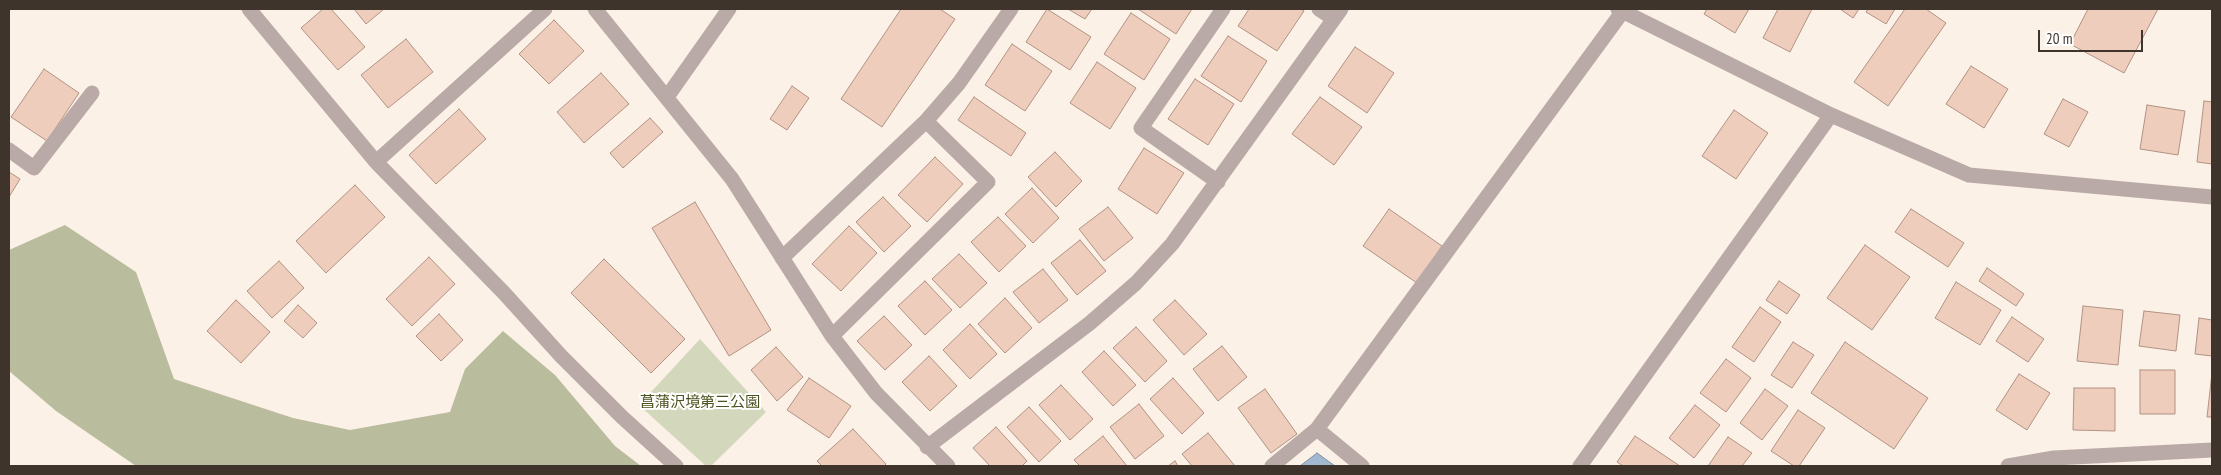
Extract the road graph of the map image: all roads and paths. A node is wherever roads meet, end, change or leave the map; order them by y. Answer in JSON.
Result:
{"nodes":[{"id":1,"x":249,"y":9,"type":"edge"},
{"id":2,"x":545,"y":9,"type":"edge"},
{"id":3,"x":595,"y":9,"type":"edge"},
{"id":4,"x":729,"y":9,"type":"edge"},
{"id":5,"x":1011,"y":9,"type":"edge"},
{"id":6,"x":1223,"y":9,"type":"edge"},
{"id":7,"x":1319,"y":9,"type":"edge"},
{"id":8,"x":1620,"y":10,"type":"edge"},
{"id":9,"x":1338,"y":14,"type":"edge"},
{"id":10,"x":92,"y":93,"type":"dead end"},
{"id":11,"x":667,"y":97,"type":"junction"},
{"id":12,"x":1831,"y":115,"type":"junction"},
{"id":13,"x":926,"y":121,"type":"junction"},
{"id":14,"x":9,"y":150,"type":"edge"},
{"id":15,"x":376,"y":162,"type":"junction"},
{"id":16,"x":1218,"y":182,"type":"junction"},
{"id":17,"x":2212,"y":197,"type":"edge"},
{"id":18,"x":782,"y":258,"type":"junction"},
{"id":19,"x":832,"y":336,"type":"junction"},
{"id":20,"x":1317,"y":429,"type":"junction"},
{"id":21,"x":927,"y":447,"type":"junction"},
{"id":22,"x":2212,"y":450,"type":"edge"},
{"id":23,"x":2095,"y":461,"type":"edge"},
{"id":24,"x":676,"y":466,"type":"edge"},
{"id":25,"x":948,"y":466,"type":"edge"},
{"id":26,"x":1272,"y":466,"type":"edge"},
{"id":27,"x":1362,"y":466,"type":"edge"},
{"id":28,"x":1580,"y":466,"type":"edge"},
{"id":29,"x":2008,"y":466,"type":"edge"}],
"edges":[{"from":1,"to":15,"type":"street"},
{"from":2,"to":15,"type":"street"},
{"from":3,"to":11,"type":"street"},
{"from":4,"to":11,"type":"street"},
{"from":5,"to":13,"type":"street"},
{"from":6,"to":16,"type":"street"},
{"from":7,"to":9,"type":"street"},
{"from":8,"to":12,"type":"street"},
{"from":8,"to":20,"type":"street"},
{"from":9,"to":16,"type":"street"},
{"from":10,"to":14,"type":"street"},
{"from":11,"to":18,"type":"street"},
{"from":12,"to":17,"type":"street"},
{"from":12,"to":28,"type":"street"},
{"from":13,"to":18,"type":"street"},
{"from":13,"to":19,"type":"street"},
{"from":15,"to":24,"type":"street"},
{"from":16,"to":21,"type":"street"},
{"from":18,"to":19,"type":"street"},
{"from":19,"to":21,"type":"street"},
{"from":20,"to":26,"type":"street"},
{"from":20,"to":27,"type":"street"},
{"from":21,"to":25,"type":"street"},
{"from":22,"to":23,"type":"street"},
{"from":23,"to":29,"type":"street"}]}
